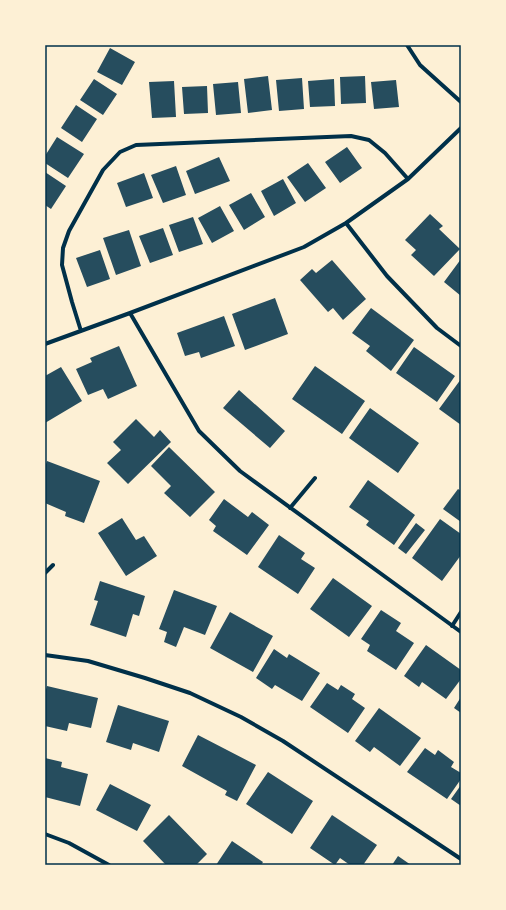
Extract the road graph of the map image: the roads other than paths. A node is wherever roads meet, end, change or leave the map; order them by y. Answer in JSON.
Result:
{"nodes":[{"id":1,"x":407,"y":45,"type":"edge"},
{"id":2,"x":461,"y":102,"type":"edge"},
{"id":3,"x":461,"y":128,"type":"edge"},
{"id":4,"x":408,"y":179,"type":"junction"},
{"id":5,"x":346,"y":223,"type":"junction"},
{"id":6,"x":130,"y":313,"type":"junction"},
{"id":7,"x":81,"y":331,"type":"junction"},
{"id":8,"x":45,"y":344,"type":"edge"},
{"id":9,"x":461,"y":346,"type":"edge"},
{"id":10,"x":315,"y":478,"type":"dead end"},
{"id":11,"x":290,"y":508,"type":"junction"},
{"id":12,"x":53,"y":565,"type":"dead end"},
{"id":13,"x":45,"y":573,"type":"edge"},
{"id":14,"x":461,"y":612,"type":"edge"},
{"id":15,"x":452,"y":626,"type":"junction"},
{"id":16,"x":461,"y":632,"type":"edge"},
{"id":17,"x":45,"y":655,"type":"edge"},
{"id":18,"x":45,"y":834,"type":"edge"},
{"id":19,"x":461,"y":859,"type":"edge"},
{"id":20,"x":109,"y":865,"type":"edge"}],
"edges":[{"from":1,"to":2,"type":"street"},
{"from":3,"to":4,"type":"street"},
{"from":4,"to":5,"type":"street"},
{"from":4,"to":7,"type":"street"},
{"from":5,"to":6,"type":"street"},
{"from":5,"to":9,"type":"street"},
{"from":6,"to":7,"type":"street"},
{"from":6,"to":11,"type":"street"},
{"from":7,"to":8,"type":"street"},
{"from":10,"to":11,"type":"street"},
{"from":11,"to":15,"type":"street"},
{"from":12,"to":13,"type":"street"},
{"from":14,"to":15,"type":"street"},
{"from":15,"to":16,"type":"street"},
{"from":17,"to":19,"type":"street"},
{"from":18,"to":20,"type":"street"}]}
